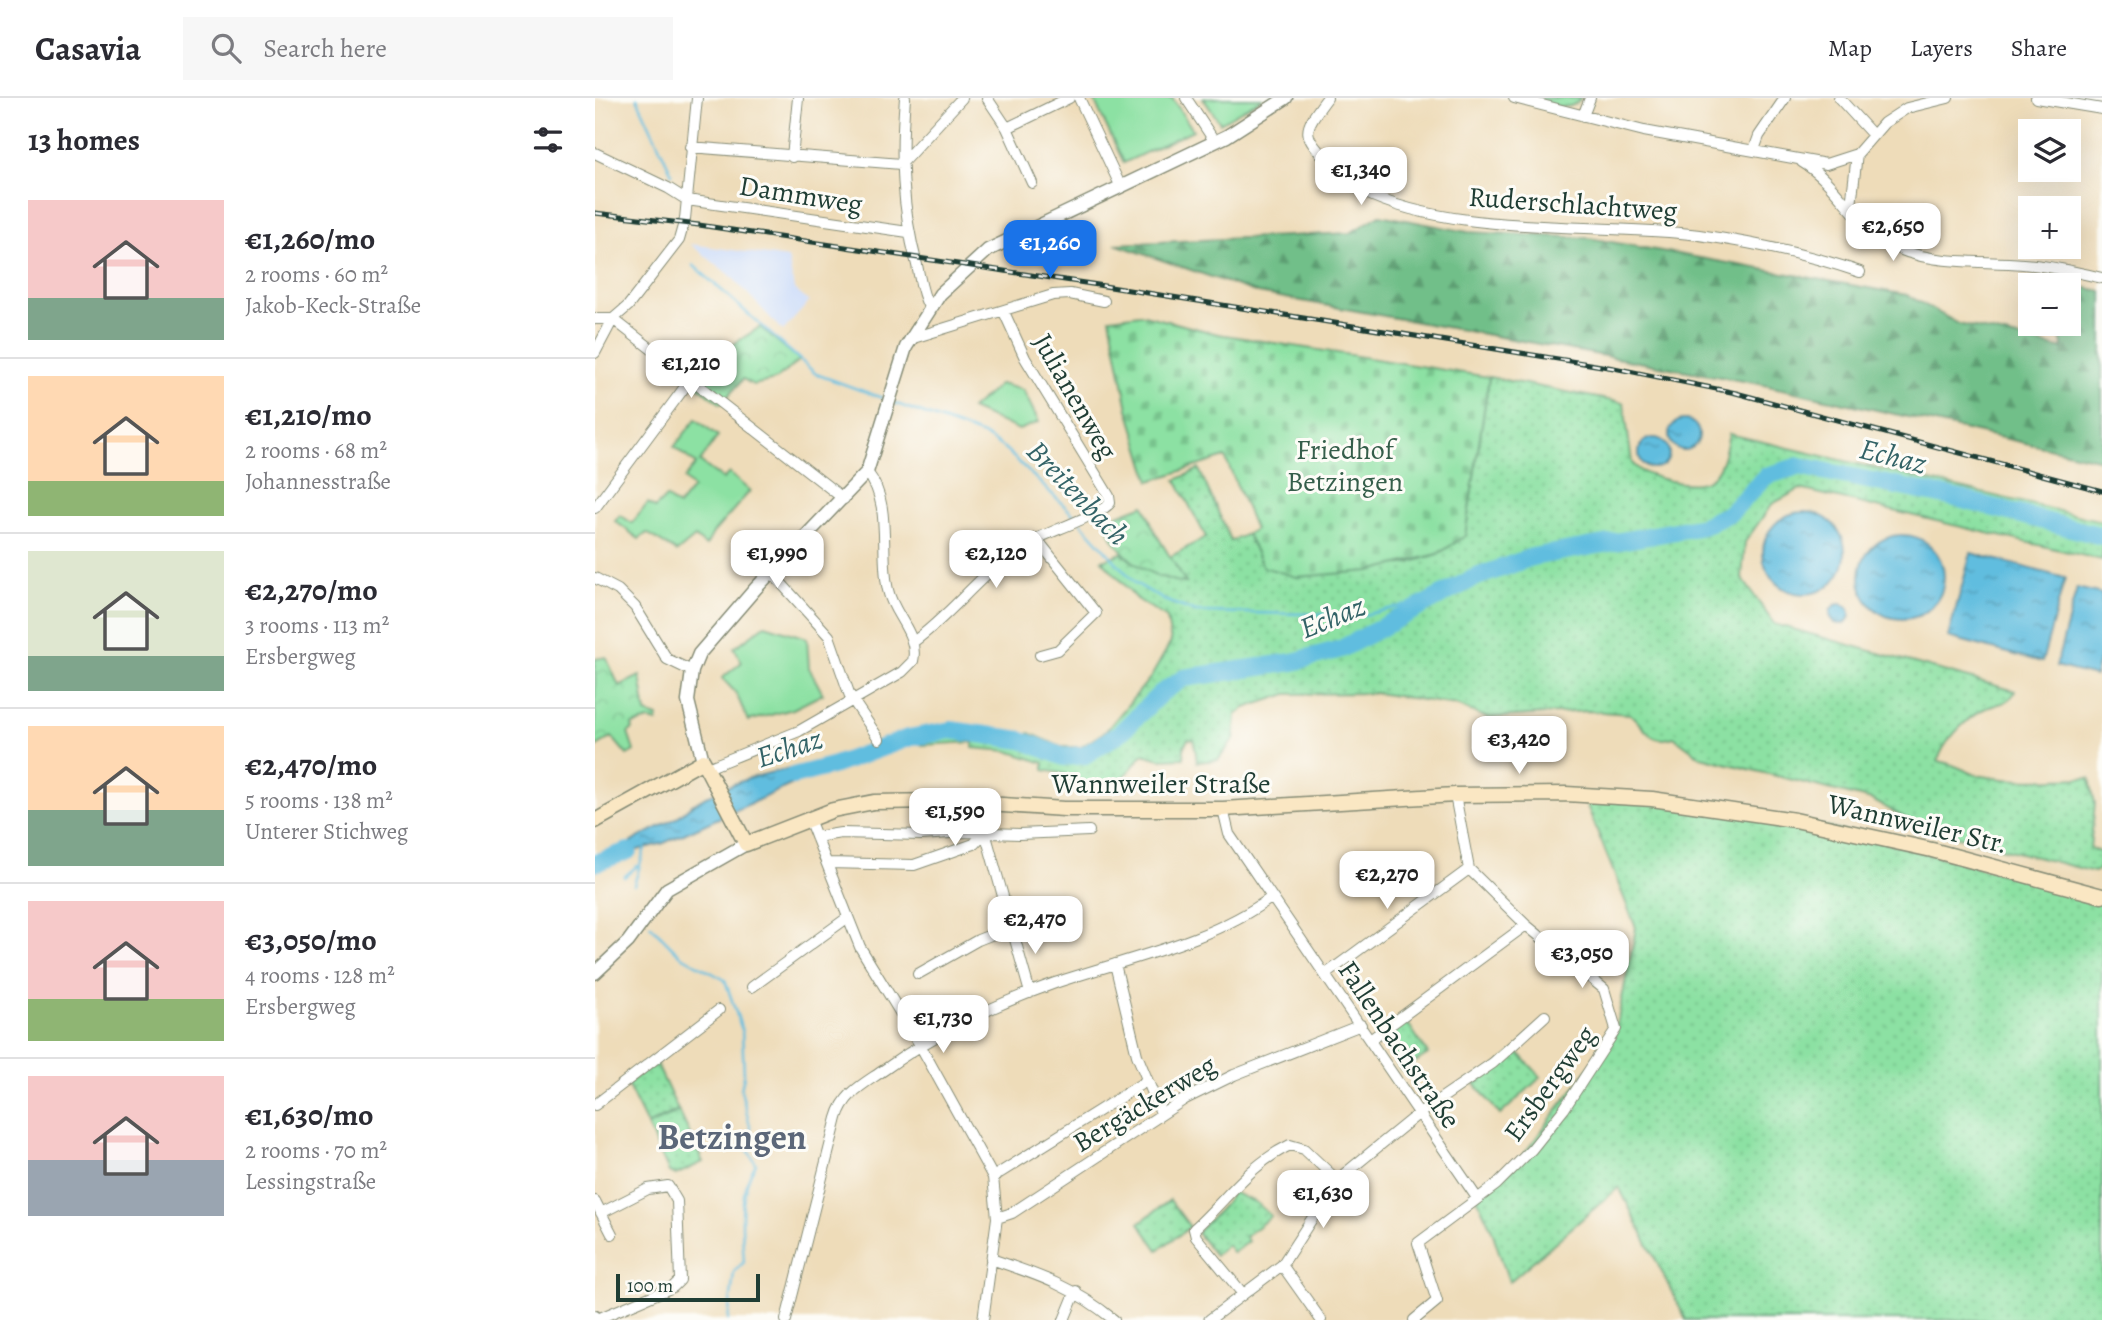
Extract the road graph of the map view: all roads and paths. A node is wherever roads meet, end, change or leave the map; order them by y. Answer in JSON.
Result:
{"nodes":[{"id":1,"x":697,"y":98,"type":"edge"},
{"id":2,"x":798,"y":98,"type":"edge"},
{"id":3,"x":905,"y":98,"type":"edge"},
{"id":4,"x":962,"y":98,"type":"edge"},
{"id":5,"x":987,"y":98,"type":"edge"},
{"id":6,"x":1069,"y":98,"type":"edge"},
{"id":7,"x":1079,"y":98,"type":"edge"},
{"id":8,"x":1186,"y":98,"type":"edge"},
{"id":9,"x":1286,"y":98,"type":"edge"},
{"id":10,"x":1327,"y":98,"type":"edge"},
{"id":11,"x":1514,"y":98,"type":"edge"},
{"id":12,"x":1590,"y":98,"type":"edge"},
{"id":13,"x":1785,"y":98,"type":"edge"},
{"id":14,"x":1839,"y":98,"type":"edge"},
{"id":15,"x":1948,"y":98,"type":"edge"},
{"id":16,"x":2036,"y":98,"type":"edge"},
{"id":17,"x":2102,"y":109,"type":"edge"},
{"id":18,"x":1583,"y":116,"type":"junction"},
{"id":19,"x":1007,"y":128,"type":"junction"},
{"id":20,"x":1872,"y":134,"type":"junction"},
{"id":21,"x":1215,"y":142,"type":"junction"},
{"id":22,"x":690,"y":147,"type":"junction"},
{"id":23,"x":1753,"y":150,"type":"junction"},
{"id":24,"x":595,"y":153,"type":"edge"},
{"id":25,"x":1857,"y":154,"type":"junction"},
{"id":26,"x":792,"y":156,"type":"junction"},
{"id":27,"x":1792,"y":158,"type":"junction"},
{"id":28,"x":901,"y":164,"type":"junction"},
{"id":29,"x":1032,"y":183,"type":"dead end"},
{"id":30,"x":1120,"y":185,"type":"junction"},
{"id":31,"x":687,"y":200,"type":"junction"},
{"id":32,"x":1851,"y":206,"type":"junction"},
{"id":33,"x":908,"y":232,"type":"junction"},
{"id":34,"x":1860,"y":272,"type":"dead end"},
{"id":35,"x":2102,"y":278,"type":"edge"},
{"id":36,"x":1104,"y":301,"type":"dead end"},
{"id":37,"x":929,"y":307,"type":"junction"},
{"id":38,"x":1004,"y":312,"type":"junction"},
{"id":39,"x":595,"y":319,"type":"edge"},
{"id":40,"x":613,"y":319,"type":"junction"},
{"id":41,"x":910,"y":339,"type":"junction"},
{"id":42,"x":595,"y":353,"type":"edge"},
{"id":43,"x":690,"y":380,"type":"junction"},
{"id":44,"x":867,"y":472,"type":"junction"},
{"id":45,"x":844,"y":499,"type":"junction"},
{"id":46,"x":595,"y":508,"type":"edge"},
{"id":47,"x":1037,"y":538,"type":"junction"},
{"id":48,"x":771,"y":572,"type":"junction"},
{"id":49,"x":595,"y":578,"type":"edge"},
{"id":50,"x":913,"y":642,"type":"junction"},
{"id":51,"x":1040,"y":655,"type":"dead end"},
{"id":52,"x":692,"y":671,"type":"junction"},
{"id":53,"x":853,"y":701,"type":"junction"},
{"id":54,"x":879,"y":739,"type":"dead end"},
{"id":55,"x":704,"y":765,"type":"junction"},
{"id":56,"x":1583,"y":794,"type":"joint"},
{"id":57,"x":1455,"y":795,"type":"junction"},
{"id":58,"x":1223,"y":809,"type":"junction"},
{"id":59,"x":809,"y":819,"type":"junction"},
{"id":60,"x":595,"y":821,"type":"edge"},
{"id":61,"x":1089,"y":831,"type":"dead end"},
{"id":62,"x":985,"y":832,"type":"junction"},
{"id":63,"x":816,"y":837,"type":"junction"},
{"id":64,"x":746,"y":844,"type":"junction"},
{"id":65,"x":828,"y":863,"type":"junction"},
{"id":66,"x":1469,"y":869,"type":"junction"},
{"id":67,"x":2102,"y":896,"type":"edge"},
{"id":68,"x":1272,"y":897,"type":"junction"},
{"id":69,"x":847,"y":918,"type":"junction"},
{"id":70,"x":1526,"y":925,"type":"junction"},
{"id":71,"x":1011,"y":927,"type":"junction"},
{"id":72,"x":1115,"y":964,"type":"junction"},
{"id":73,"x":595,"y":973,"type":"edge"},
{"id":74,"x":918,"y":974,"type":"dead end"},
{"id":75,"x":1326,"y":974,"type":"junction"},
{"id":76,"x":751,"y":987,"type":"dead end"},
{"id":77,"x":1030,"y":993,"type":"junction"},
{"id":78,"x":719,"y":1010,"type":"dead end"},
{"id":79,"x":1545,"y":1016,"type":"dead end"},
{"id":80,"x":1361,"y":1025,"type":"junction"},
{"id":81,"x":1370,"y":1040,"type":"junction"},
{"id":82,"x":920,"y":1045,"type":"junction"},
{"id":83,"x":1146,"y":1081,"type":"junction"},
{"id":84,"x":595,"y":1105,"type":"edge"},
{"id":85,"x":1161,"y":1113,"type":"junction"},
{"id":86,"x":1418,"y":1114,"type":"junction"},
{"id":87,"x":993,"y":1177,"type":"junction"},
{"id":88,"x":1337,"y":1180,"type":"junction"},
{"id":89,"x":1477,"y":1198,"type":"junction"},
{"id":90,"x":595,"y":1201,"type":"edge"},
{"id":91,"x":601,"y":1213,"type":"junction"},
{"id":92,"x":997,"y":1218,"type":"junction"},
{"id":93,"x":612,"y":1234,"type":"dead end"},
{"id":94,"x":991,"y":1259,"type":"junction"},
{"id":95,"x":1282,"y":1265,"type":"junction"},
{"id":96,"x":1076,"y":1292,"type":"junction"},
{"id":97,"x":1243,"y":1294,"type":"junction"},
{"id":98,"x":595,"y":1319,"type":"edge"},
{"id":99,"x":786,"y":1320,"type":"edge"},
{"id":100,"x":983,"y":1320,"type":"edge"},
{"id":101,"x":1064,"y":1320,"type":"edge"},
{"id":102,"x":1114,"y":1320,"type":"edge"},
{"id":103,"x":1209,"y":1320,"type":"edge"},
{"id":104,"x":1321,"y":1320,"type":"edge"},
{"id":105,"x":1413,"y":1320,"type":"edge"}],
"edges":[{"from":1,"to":22,"type":"street"},
{"from":2,"to":26,"type":"street"},
{"from":3,"to":28,"type":"street"},
{"from":4,"to":28,"type":"street"},
{"from":5,"to":19,"type":"street"},
{"from":6,"to":19,"type":"street"},
{"from":7,"to":30,"type":"street"},
{"from":8,"to":21,"type":"street"},
{"from":9,"to":21,"type":"street"},
{"from":10,"to":34,"type":"street","name":"Ruderschlachtweg"},
{"from":11,"to":18,"type":"street"},
{"from":12,"to":18,"type":"street"},
{"from":13,"to":23,"type":"street"},
{"from":14,"to":20,"type":"street"},
{"from":15,"to":20,"type":"street"},
{"from":16,"to":17,"type":"street"},
{"from":18,"to":23,"type":"street"},
{"from":19,"to":29,"type":"street"},
{"from":20,"to":25,"type":"street"},
{"from":21,"to":30,"type":"street"},
{"from":22,"to":26,"type":"street"},
{"from":22,"to":31,"type":"street"},
{"from":23,"to":27,"type":"street"},
{"from":24,"to":31,"type":"street"},
{"from":25,"to":27,"type":"street"},
{"from":25,"to":32,"type":"street"},
{"from":26,"to":28,"type":"street"},
{"from":27,"to":32,"type":"street"},
{"from":28,"to":33,"type":"street"},
{"from":30,"to":37,"type":"street"},
{"from":31,"to":33,"type":"street","name":"Dammweg"},
{"from":31,"to":40,"type":"street"},
{"from":32,"to":35,"type":"street"},
{"from":33,"to":37,"type":"street"},
{"from":36,"to":38,"type":"street"},
{"from":37,"to":41,"type":"street"},
{"from":38,"to":41,"type":"street"},
{"from":38,"to":47,"type":"street","name":"Julianenweg"},
{"from":39,"to":40,"type":"street"},
{"from":40,"to":42,"type":"street"},
{"from":40,"to":43,"type":"street"},
{"from":41,"to":44,"type":"street"},
{"from":43,"to":45,"type":"street"},
{"from":43,"to":46,"type":"street"},
{"from":44,"to":45,"type":"street"},
{"from":44,"to":50,"type":"street"},
{"from":45,"to":48,"type":"street"},
{"from":47,"to":50,"type":"street"},
{"from":47,"to":51,"type":"street"},
{"from":48,"to":52,"type":"street"},
{"from":48,"to":53,"type":"street"},
{"from":49,"to":52,"type":"street"},
{"from":50,"to":53,"type":"street"},
{"from":52,"to":55,"type":"street"},
{"from":53,"to":54,"type":"street"},
{"from":53,"to":55,"type":"street"},
{"from":55,"to":60,"type":"main road"},
{"from":55,"to":64,"type":"main road"},
{"from":56,"to":57,"type":"main road","name":"Wannweiler Straße"},
{"from":56,"to":67,"type":"main road","name":"Wannweiler Str."},
{"from":57,"to":58,"type":"main road","name":"Wannweiler Straße"},
{"from":57,"to":66,"type":"street"},
{"from":58,"to":59,"type":"main road","name":"Wannweiler Straße"},
{"from":58,"to":68,"type":"street","name":"Fallenbachstraße"},
{"from":59,"to":63,"type":"street"},
{"from":59,"to":64,"type":"main road","name":"Wannweiler Straße"},
{"from":61,"to":62,"type":"street"},
{"from":62,"to":63,"type":"street"},
{"from":62,"to":65,"type":"street"},
{"from":62,"to":71,"type":"street"},
{"from":63,"to":65,"type":"street"},
{"from":64,"to":73,"type":"street"},
{"from":65,"to":69,"type":"street"},
{"from":66,"to":70,"type":"street","name":"Ersbergweg"},
{"from":66,"to":75,"type":"street"},
{"from":68,"to":72,"type":"street"},
{"from":68,"to":75,"type":"street","name":"Fallenbachstraße"},
{"from":69,"to":76,"type":"street"},
{"from":69,"to":82,"type":"street"},
{"from":70,"to":81,"type":"street"},
{"from":70,"to":89,"type":"street","name":"Ersbergweg"},
{"from":71,"to":74,"type":"street"},
{"from":71,"to":77,"type":"street"},
{"from":72,"to":77,"type":"street"},
{"from":72,"to":83,"type":"street"},
{"from":75,"to":80,"type":"street","name":"Fallenbachstraße"},
{"from":77,"to":82,"type":"street"},
{"from":78,"to":84,"type":"street"},
{"from":79,"to":86,"type":"street"},
{"from":80,"to":81,"type":"street","name":"Fallenbachstraße"},
{"from":80,"to":85,"type":"street","name":"Bergäckerweg"},
{"from":81,"to":86,"type":"street","name":"Fallenbachstraße"},
{"from":82,"to":87,"type":"street"},
{"from":82,"to":99,"type":"street"},
{"from":83,"to":85,"type":"street"},
{"from":83,"to":87,"type":"street"},
{"from":85,"to":92,"type":"street","name":"Bergäckerweg"},
{"from":86,"to":88,"type":"street"},
{"from":86,"to":89,"type":"street","name":"Fallenbachstraße"},
{"from":87,"to":92,"type":"street"},
{"from":88,"to":95,"type":"street"},
{"from":88,"to":97,"type":"street"},
{"from":89,"to":105,"type":"street"},
{"from":90,"to":91,"type":"street"},
{"from":91,"to":93,"type":"street"},
{"from":91,"to":98,"type":"street"},
{"from":92,"to":94,"type":"street"},
{"from":94,"to":96,"type":"street"},
{"from":94,"to":100,"type":"street"},
{"from":95,"to":97,"type":"street"},
{"from":95,"to":104,"type":"street"},
{"from":96,"to":101,"type":"street"},
{"from":96,"to":102,"type":"street"},
{"from":97,"to":103,"type":"street"}]}
